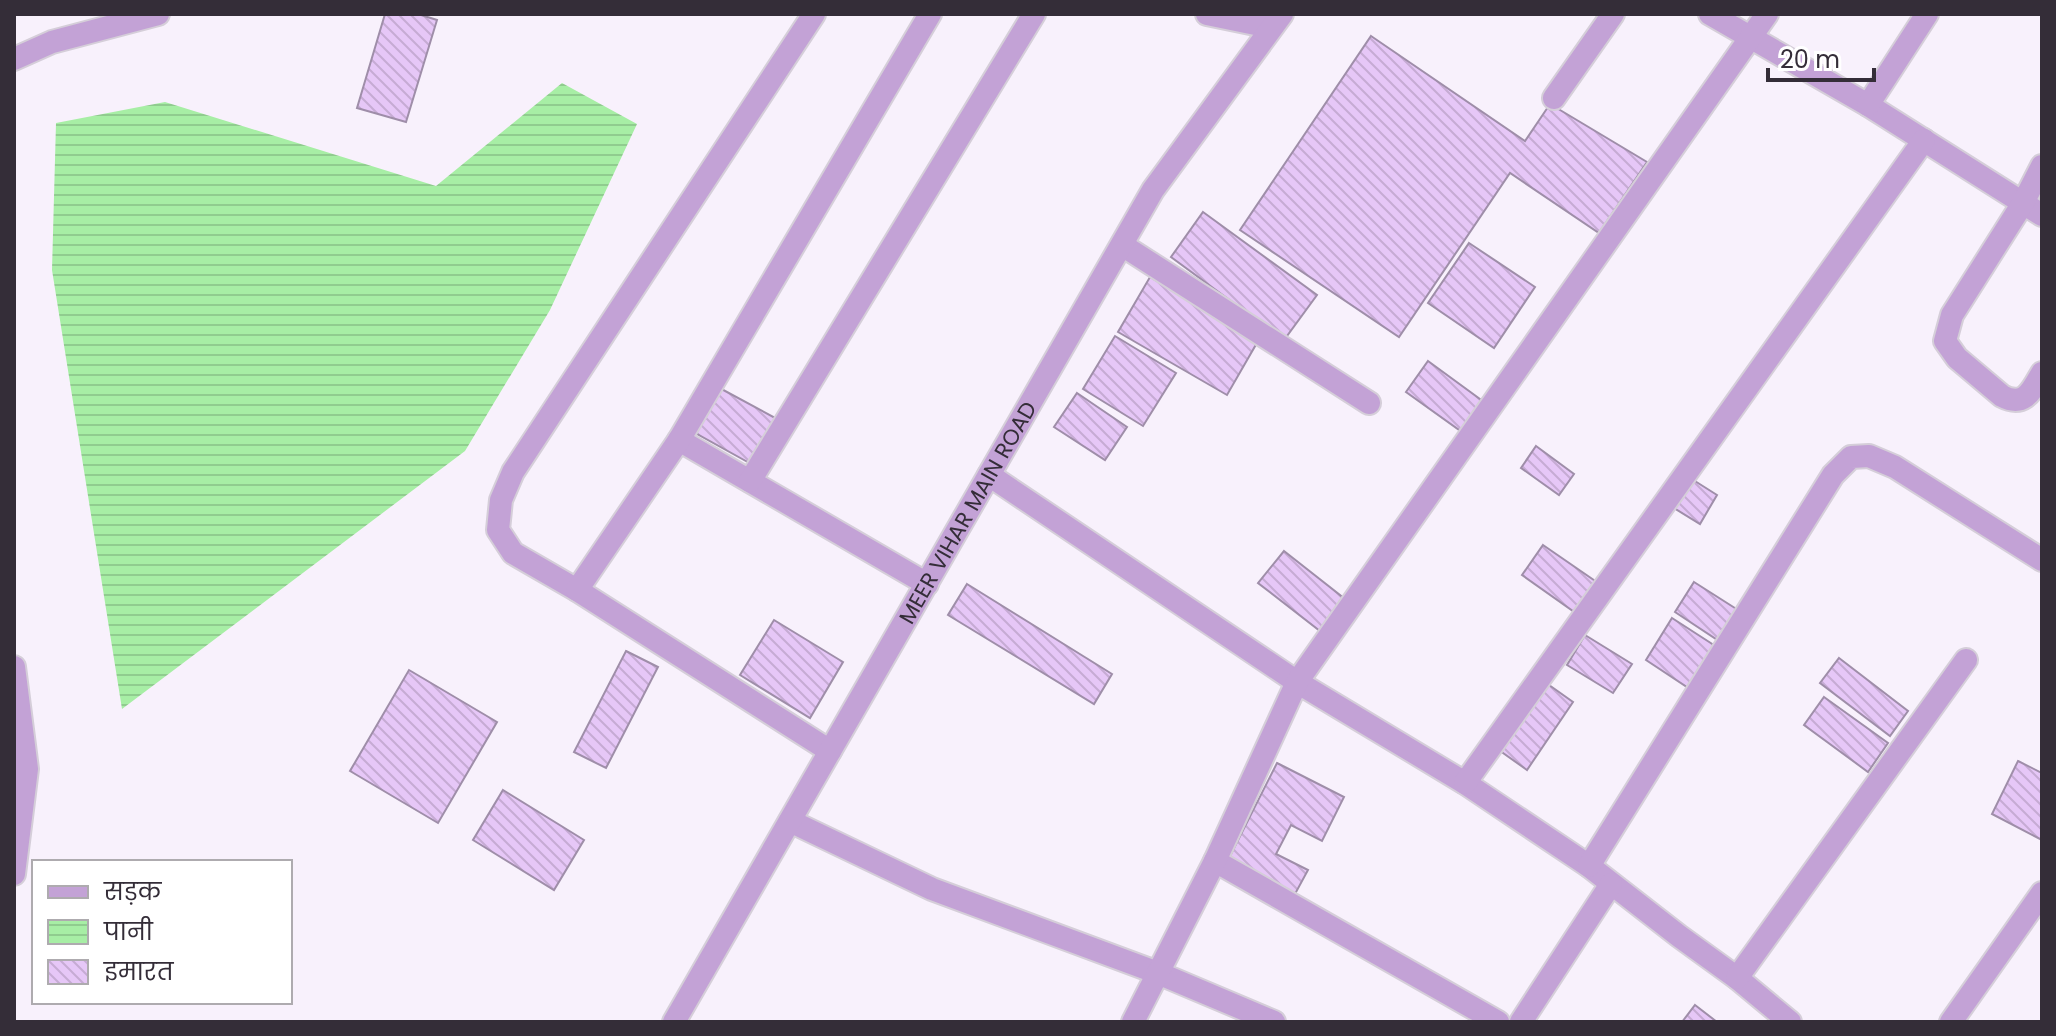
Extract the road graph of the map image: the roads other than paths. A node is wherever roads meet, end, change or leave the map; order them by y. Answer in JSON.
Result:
{"nodes":[{"id":1,"x":158,"y":14,"type":"edge"},
{"id":2,"x":814,"y":14,"type":"edge"},
{"id":3,"x":930,"y":14,"type":"edge"},
{"id":4,"x":1034,"y":14,"type":"edge"},
{"id":5,"x":1207,"y":14,"type":"edge"},
{"id":6,"x":1613,"y":14,"type":"edge"},
{"id":7,"x":1710,"y":14,"type":"edge"},
{"id":8,"x":1767,"y":14,"type":"edge"},
{"id":9,"x":1927,"y":14,"type":"edge"},
{"id":10,"x":1276,"y":21,"type":"edge"},
{"id":11,"x":1750,"y":38,"type":"junction"},
{"id":12,"x":14,"y":59,"type":"edge"},
{"id":13,"x":1554,"y":98,"type":"dead end"},
{"id":14,"x":1868,"y":105,"type":"junction"},
{"id":15,"x":1924,"y":140,"type":"junction"},
{"id":16,"x":2042,"y":166,"type":"edge"},
{"id":17,"x":2023,"y":203,"type":"junction"},
{"id":18,"x":2042,"y":215,"type":"edge"},
{"id":19,"x":1122,"y":245,"type":"junction"},
{"id":20,"x":2042,"y":373,"type":"edge"},
{"id":21,"x":1369,"y":403,"type":"dead end"},
{"id":22,"x":679,"y":440,"type":"junction"},
{"id":23,"x":989,"y":475,"type":"junction"},
{"id":24,"x":750,"y":481,"type":"junction"},
{"id":25,"x":2042,"y":560,"type":"edge"},
{"id":26,"x":927,"y":584,"type":"junction"},
{"id":27,"x":577,"y":590,"type":"junction"},
{"id":28,"x":1966,"y":660,"type":"dead end"},
{"id":29,"x":14,"y":667,"type":"edge"},
{"id":30,"x":1297,"y":682,"type":"junction"},
{"id":31,"x":830,"y":751,"type":"junction"},
{"id":32,"x":1465,"y":783,"type":"junction"},
{"id":33,"x":790,"y":821,"type":"junction"},
{"id":34,"x":1215,"y":861,"type":"junction"},
{"id":35,"x":1589,"y":866,"type":"junction"},
{"id":36,"x":14,"y":874,"type":"edge"},
{"id":37,"x":1611,"y":884,"type":"junction"},
{"id":38,"x":2042,"y":893,"type":"edge"},
{"id":39,"x":1158,"y":973,"type":"junction"},
{"id":40,"x":1737,"y":978,"type":"junction"},
{"id":41,"x":674,"y":1022,"type":"edge"},
{"id":42,"x":1133,"y":1022,"type":"edge"},
{"id":43,"x":1274,"y":1022,"type":"edge"},
{"id":44,"x":1498,"y":1022,"type":"edge"},
{"id":45,"x":1521,"y":1022,"type":"edge"},
{"id":46,"x":1790,"y":1022,"type":"edge"},
{"id":47,"x":1951,"y":1022,"type":"edge"}],
"edges":[{"from":1,"to":12,"type":"street"},
{"from":2,"to":27,"type":"street"},
{"from":3,"to":22,"type":"street"},
{"from":4,"to":24,"type":"street"},
{"from":5,"to":10,"type":"street"},
{"from":6,"to":13,"type":"street"},
{"from":7,"to":11,"type":"street"},
{"from":8,"to":11,"type":"street"},
{"from":9,"to":14,"type":"street"},
{"from":10,"to":19,"type":"street","name":"MEER VIHAR MAIN ROAD"},
{"from":11,"to":14,"type":"street"},
{"from":11,"to":30,"type":"street"},
{"from":14,"to":15,"type":"street"},
{"from":15,"to":17,"type":"street"},
{"from":15,"to":32,"type":"street"},
{"from":16,"to":17,"type":"street"},
{"from":17,"to":18,"type":"street"},
{"from":17,"to":20,"type":"street"},
{"from":19,"to":21,"type":"street"},
{"from":19,"to":23,"type":"street","name":"MEER VIHAR MAIN ROAD"},
{"from":22,"to":24,"type":"street"},
{"from":22,"to":27,"type":"street"},
{"from":23,"to":26,"type":"street","name":"MEER VIHAR MAIN ROAD"},
{"from":23,"to":30,"type":"street"},
{"from":24,"to":26,"type":"street"},
{"from":25,"to":35,"type":"street"},
{"from":26,"to":31,"type":"street","name":"MEER VIHAR MAIN ROAD"},
{"from":27,"to":31,"type":"street"},
{"from":28,"to":40,"type":"street"},
{"from":29,"to":36,"type":"street"},
{"from":30,"to":32,"type":"street"},
{"from":30,"to":34,"type":"street"},
{"from":31,"to":33,"type":"street","name":"MEER VIHAR MAIN ROAD"},
{"from":32,"to":35,"type":"street"},
{"from":33,"to":39,"type":"street"},
{"from":33,"to":41,"type":"street","name":"MEER VIHAR MAIN ROAD"},
{"from":34,"to":39,"type":"street"},
{"from":34,"to":44,"type":"street"},
{"from":35,"to":37,"type":"street"},
{"from":37,"to":40,"type":"street"},
{"from":37,"to":45,"type":"street"},
{"from":38,"to":47,"type":"street"},
{"from":39,"to":42,"type":"street"},
{"from":39,"to":43,"type":"street"},
{"from":40,"to":46,"type":"street"}]}
